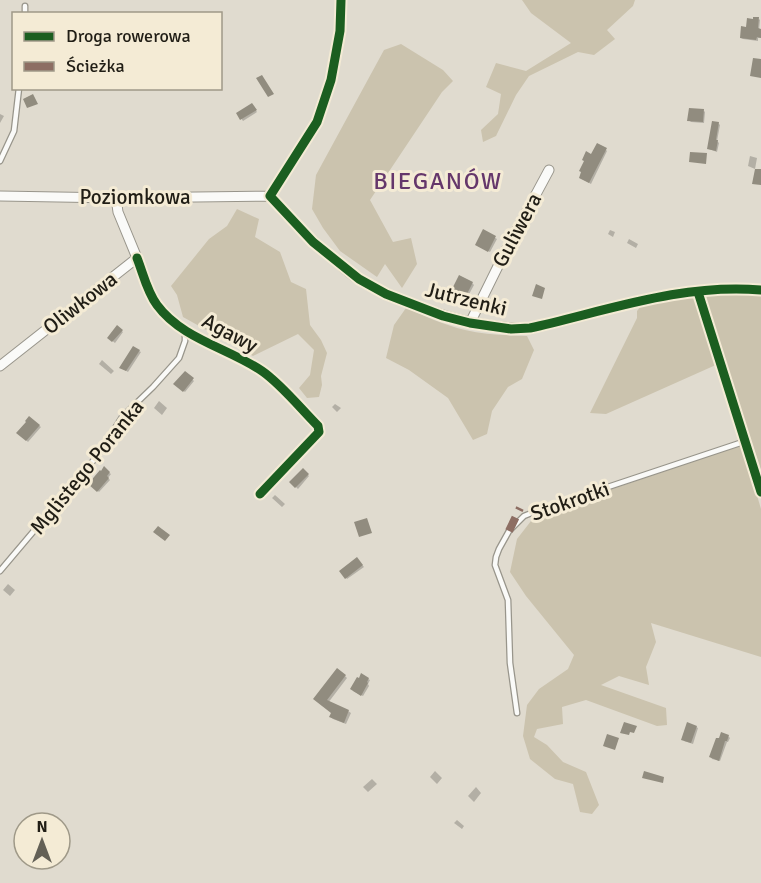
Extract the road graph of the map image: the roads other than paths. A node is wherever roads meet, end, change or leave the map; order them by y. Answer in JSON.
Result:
{"nodes":[{"id":1,"x":341,"y":0,"type":"edge"},
{"id":2,"x":25,"y":6,"type":"dead end"},
{"id":3,"x":26,"y":12,"type":"edge"},
{"id":4,"x":19,"y":90,"type":"edge"},
{"id":5,"x":0,"y":161,"type":"edge"},
{"id":6,"x":549,"y":170,"type":"dead end"},
{"id":7,"x":0,"y":196,"type":"edge"},
{"id":8,"x":270,"y":196,"type":"junction"},
{"id":9,"x":116,"y":198,"type":"junction"},
{"id":10,"x":137,"y":258,"type":"junction"},
{"id":11,"x":761,"y":290,"type":"edge"},
{"id":12,"x":698,"y":292,"type":"junction"},
{"id":13,"x":470,"y":323,"type":"junction"},
{"id":14,"x":185,"y":330,"type":"junction"},
{"id":15,"x":0,"y":366,"type":"edge"},
{"id":16,"x":746,"y":441,"type":"junction"},
{"id":17,"x":761,"y":492,"type":"edge"},
{"id":18,"x":260,"y":495,"type":"dead end"},
{"id":19,"x":0,"y":571,"type":"edge"},
{"id":20,"x":517,"y":713,"type":"dead end"}],
"edges":[{"from":1,"to":8,"type":"street"},
{"from":2,"to":3,"type":"lane"},
{"from":4,"to":5,"type":"lane"},
{"from":6,"to":13,"type":"street","name":"Guliwera"},
{"from":7,"to":9,"type":"street","name":"Poziomkowa"},
{"from":8,"to":9,"type":"street","name":"Poziomkowa"},
{"from":8,"to":13,"type":"street","name":"Jutrzenki"},
{"from":9,"to":10,"type":"street","name":"Oliwkowa"},
{"from":10,"to":14,"type":"street","name":"Agawy"},
{"from":10,"to":15,"type":"street","name":"Oliwkowa"},
{"from":11,"to":12,"type":"street","name":"Jutrzenki"},
{"from":12,"to":13,"type":"street","name":"Jutrzenki"},
{"from":12,"to":16,"type":"street"},
{"from":14,"to":18,"type":"street","name":"Agawy"},
{"from":14,"to":19,"type":"lane","name":"Mglistego Poranka"},
{"from":16,"to":17,"type":"street"},
{"from":16,"to":20,"type":"lane","name":"Stokrotki"}]}
